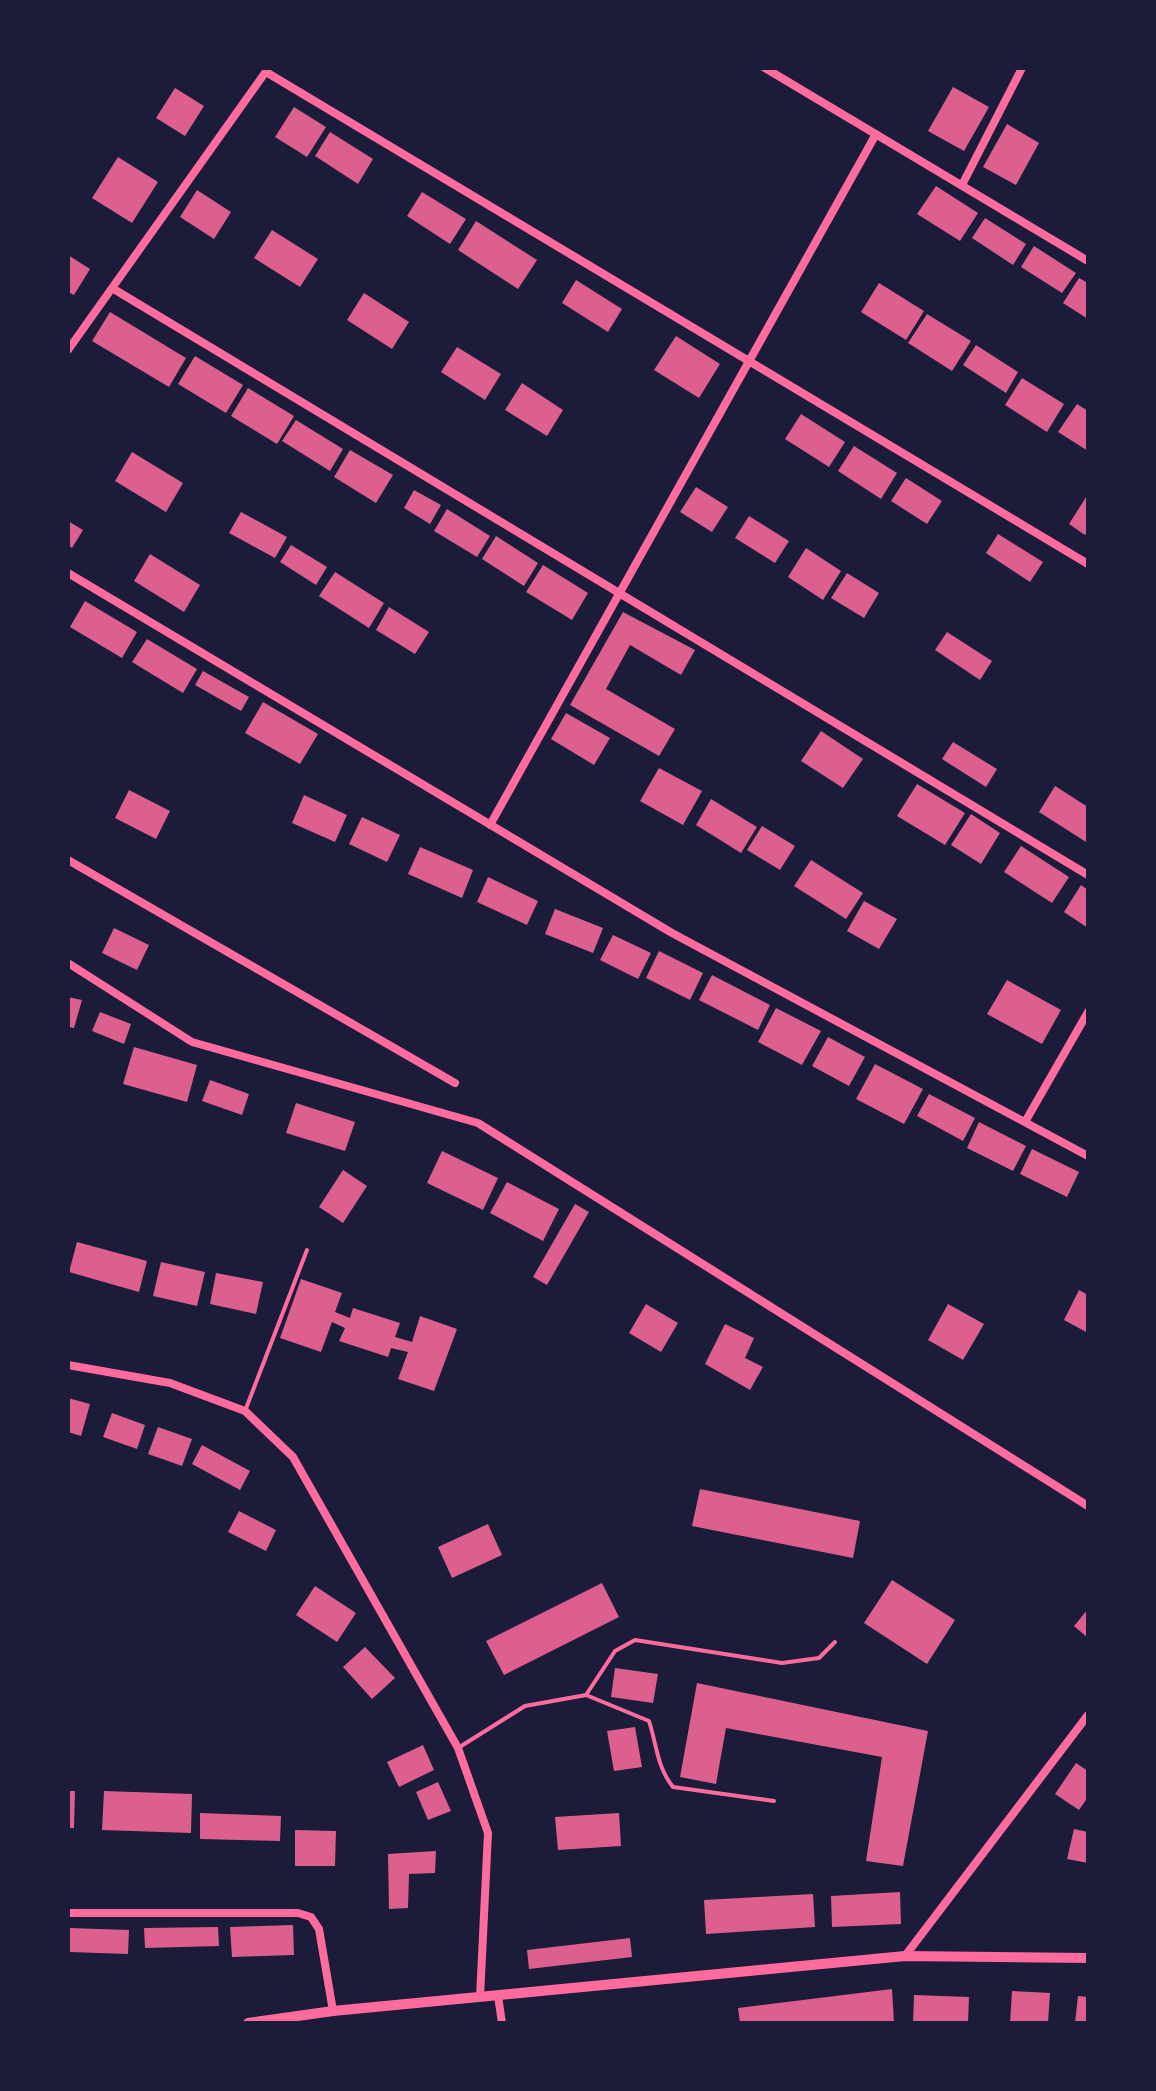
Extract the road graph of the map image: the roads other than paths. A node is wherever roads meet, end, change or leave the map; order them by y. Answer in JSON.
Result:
{"nodes":[{"id":1,"x":765,"y":68,"type":"edge"},
{"id":2,"x":1022,"y":68,"type":"edge"},
{"id":3,"x":267,"y":70,"type":"edge"},
{"id":4,"x":876,"y":134,"type":"junction"},
{"id":5,"x":962,"y":185,"type":"junction"},
{"id":6,"x":1088,"y":261,"type":"edge"},
{"id":7,"x":112,"y":288,"type":"junction"},
{"id":8,"x":68,"y":350,"type":"edge"},
{"id":9,"x":749,"y":361,"type":"junction"},
{"id":10,"x":1088,"y":564,"type":"edge"},
{"id":11,"x":68,"y":573,"type":"edge"},
{"id":12,"x":619,"y":594,"type":"junction"},
{"id":13,"x":490,"y":825,"type":"junction"},
{"id":14,"x":68,"y":860,"type":"edge"},
{"id":15,"x":1088,"y":875,"type":"edge"},
{"id":16,"x":68,"y":963,"type":"edge"},
{"id":17,"x":1088,"y":1012,"type":"edge"},
{"id":18,"x":455,"y":1083,"type":"dead end"},
{"id":19,"x":1025,"y":1122,"type":"junction"},
{"id":20,"x":1088,"y":1156,"type":"edge"},
{"id":21,"x":307,"y":1250,"type":"dead end"},
{"id":22,"x":68,"y":1365,"type":"edge"},
{"id":23,"x":245,"y":1411,"type":"junction"},
{"id":24,"x":1088,"y":1506,"type":"edge"},
{"id":25,"x":835,"y":1642,"type":"dead end"},
{"id":26,"x":586,"y":1695,"type":"junction"},
{"id":27,"x":1088,"y":1715,"type":"edge"},
{"id":28,"x":458,"y":1748,"type":"junction"},
{"id":29,"x":774,"y":1801,"type":"dead end"},
{"id":30,"x":68,"y":1913,"type":"edge"},
{"id":31,"x":905,"y":1956,"type":"junction"},
{"id":32,"x":1088,"y":1958,"type":"edge"},
{"id":33,"x":498,"y":1996,"type":"junction"},
{"id":34,"x":480,"y":1997,"type":"junction"},
{"id":35,"x":333,"y":2011,"type":"junction"},
{"id":36,"x":248,"y":2023,"type":"edge"},
{"id":37,"x":502,"y":2023,"type":"edge"}],
"edges":[{"from":1,"to":4,"type":"street"},
{"from":2,"to":5,"type":"street"},
{"from":3,"to":7,"type":"street"},
{"from":3,"to":9,"type":"street"},
{"from":4,"to":5,"type":"street"},
{"from":4,"to":9,"type":"street"},
{"from":5,"to":6,"type":"street"},
{"from":7,"to":8,"type":"street"},
{"from":7,"to":12,"type":"street"},
{"from":9,"to":10,"type":"street"},
{"from":9,"to":12,"type":"street"},
{"from":11,"to":13,"type":"street"},
{"from":12,"to":13,"type":"street"},
{"from":12,"to":15,"type":"street"},
{"from":13,"to":19,"type":"street"},
{"from":14,"to":18,"type":"street"},
{"from":16,"to":24,"type":"street"},
{"from":17,"to":19,"type":"street"},
{"from":19,"to":20,"type":"street"},
{"from":21,"to":23,"type":"lane"},
{"from":22,"to":23,"type":"street"},
{"from":23,"to":28,"type":"street"},
{"from":25,"to":26,"type":"lane"},
{"from":26,"to":28,"type":"lane"},
{"from":26,"to":29,"type":"lane"},
{"from":27,"to":31,"type":"street"},
{"from":28,"to":34,"type":"street"},
{"from":30,"to":35,"type":"street"},
{"from":31,"to":32,"type":"street"},
{"from":31,"to":33,"type":"street"},
{"from":33,"to":34,"type":"street"},
{"from":33,"to":37,"type":"street"},
{"from":34,"to":35,"type":"street"},
{"from":35,"to":36,"type":"street"}]}
